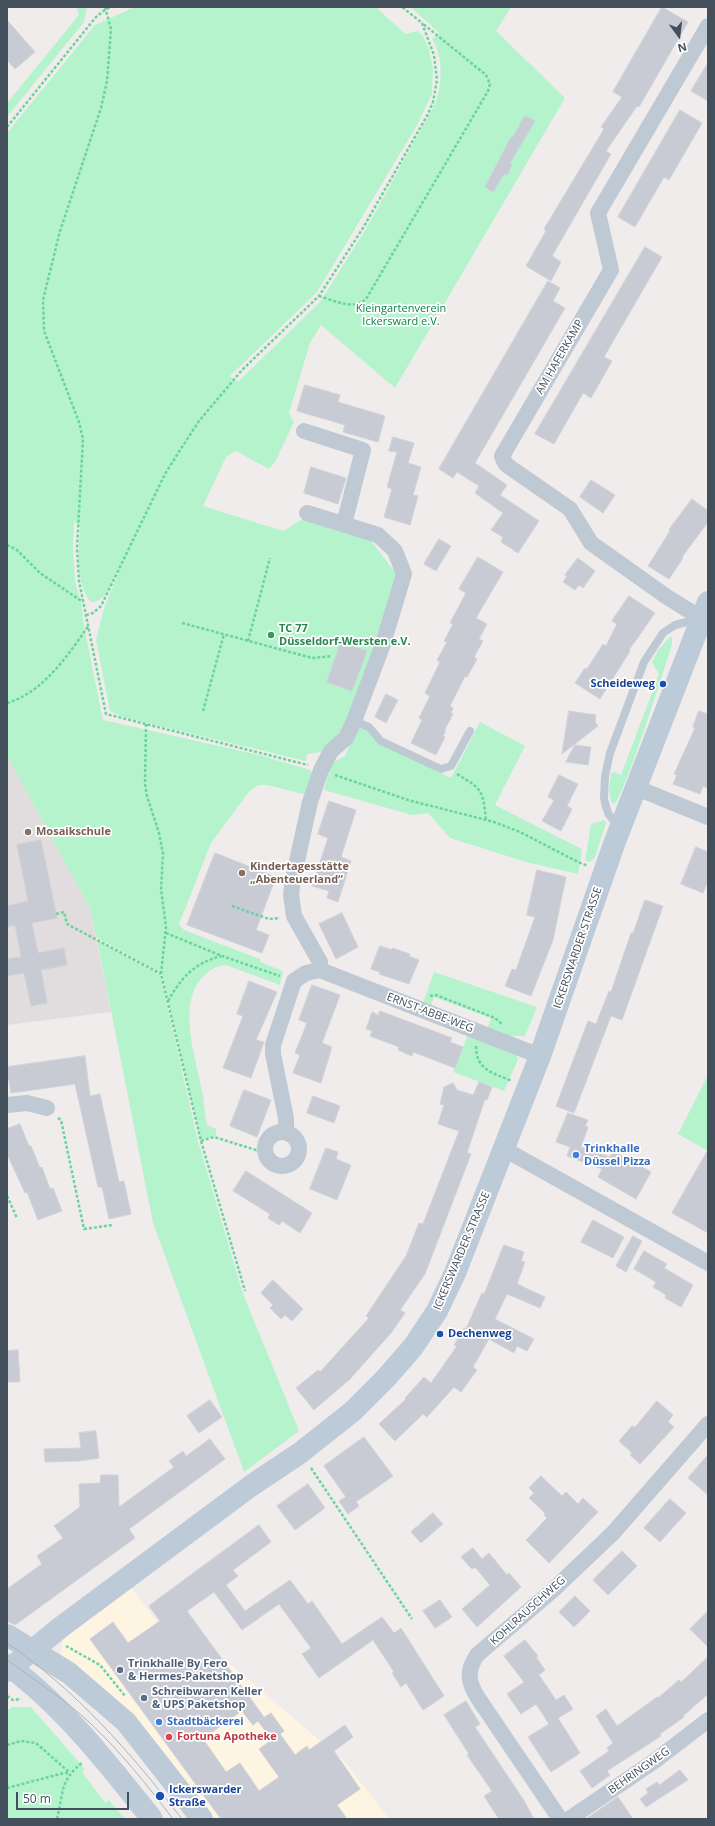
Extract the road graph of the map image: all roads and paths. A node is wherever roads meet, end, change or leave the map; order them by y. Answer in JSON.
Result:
{"nodes":[{"id":1,"x":111,"y":7,"type":"edge"},
{"id":2,"x":402,"y":7,"type":"edge"},
{"id":3,"x":105,"y":8,"type":"edge"},
{"id":4,"x":422,"y":23,"type":"junction"},
{"id":5,"x":708,"y":26,"type":"edge"},
{"id":6,"x":7,"y":127,"type":"edge"},
{"id":7,"x":318,"y":296,"type":"junction"},
{"id":8,"x":304,"y":431,"type":"dead end"},
{"id":9,"x":308,"y":513,"type":"dead end"},
{"id":10,"x":344,"y":524,"type":"junction"},
{"id":11,"x":7,"y":545,"type":"edge"},
{"id":12,"x":270,"y":558,"type":"dead end"},
{"id":13,"x":83,"y":602,"type":"junction"},
{"id":14,"x":705,"y":610,"type":"edge"},
{"id":15,"x":86,"y":615,"type":"junction"},
{"id":16,"x":182,"y":623,"type":"dead end"},
{"id":17,"x":89,"y":625,"type":"junction"},
{"id":18,"x":224,"y":634,"type":"junction"},
{"id":19,"x":248,"y":641,"type":"junction"},
{"id":20,"x":332,"y":656,"type":"dead end"},
{"id":21,"x":7,"y":703,"type":"edge"},
{"id":22,"x":203,"y":711,"type":"dead end"},
{"id":23,"x":354,"y":721,"type":"junction"},
{"id":24,"x":146,"y":724,"type":"junction"},
{"id":25,"x":470,"y":731,"type":"dead end"},
{"id":26,"x":449,"y":767,"type":"junction"},
{"id":27,"x":317,"y":768,"type":"junction"},
{"id":28,"x":637,"y":788,"type":"junction"},
{"id":29,"x":708,"y":817,"type":"edge"},
{"id":30,"x":486,"y":820,"type":"junction"},
{"id":31,"x":621,"y":827,"type":"junction"},
{"id":32,"x":605,"y":871,"type":"junction"},
{"id":33,"x":232,"y":906,"type":"dead end"},
{"id":34,"x":56,"y":914,"type":"dead end"},
{"id":35,"x":294,"y":916,"type":"junction"},
{"id":36,"x":166,"y":934,"type":"junction"},
{"id":37,"x":222,"y":956,"type":"junction"},
{"id":38,"x":320,"y":970,"type":"junction"},
{"id":39,"x":161,"y":974,"type":"junction"},
{"id":40,"x":294,"y":981,"type":"junction"},
{"id":41,"x":168,"y":1001,"type":"junction"},
{"id":42,"x":478,"y":1032,"type":"junction"},
{"id":43,"x":540,"y":1056,"type":"junction"},
{"id":44,"x":528,"y":1088,"type":"junction"},
{"id":45,"x":7,"y":1105,"type":"edge"},
{"id":46,"x":47,"y":1108,"type":"joint"},
{"id":47,"x":286,"y":1132,"type":"junction"},
{"id":48,"x":201,"y":1141,"type":"junction"},
{"id":49,"x":265,"y":1147,"type":"junction"},
{"id":50,"x":504,"y":1149,"type":"junction"},
{"id":51,"x":7,"y":1196,"type":"edge"},
{"id":52,"x":18,"y":1218,"type":"dead end"},
{"id":53,"x":112,"y":1225,"type":"dead end"},
{"id":54,"x":708,"y":1263,"type":"edge"},
{"id":55,"x":245,"y":1291,"type":"dead end"},
{"id":56,"x":708,"y":1424,"type":"edge"},
{"id":57,"x":300,"y":1453,"type":"junction"},
{"id":58,"x":412,"y":1619,"type":"dead end"},
{"id":59,"x":7,"y":1635,"type":"edge"},
{"id":60,"x":67,"y":1646,"type":"dead end"},
{"id":61,"x":33,"y":1649,"type":"junction"},
{"id":62,"x":74,"y":1650,"type":"dead end"},
{"id":63,"x":8,"y":1668,"type":"edge"},
{"id":64,"x":7,"y":1696,"type":"edge"},
{"id":65,"x":23,"y":1699,"type":"dead end"},
{"id":66,"x":708,"y":1720,"type":"edge"},
{"id":67,"x":7,"y":1745,"type":"edge"},
{"id":68,"x":96,"y":1750,"type":"junction"},
{"id":69,"x":70,"y":1773,"type":"junction"},
{"id":70,"x":7,"y":1788,"type":"edge"},
{"id":71,"x":57,"y":1819,"type":"edge"},
{"id":72,"x":152,"y":1819,"type":"edge"},
{"id":73,"x":202,"y":1819,"type":"edge"},
{"id":74,"x":560,"y":1819,"type":"edge"},
{"id":75,"x":569,"y":1819,"type":"edge"}],
"edges":[{"from":1,"to":3,"type":"path"},
{"from":2,"to":4,"type":"path"},
{"from":3,"to":6,"type":"path"},
{"from":3,"to":13,"type":"path"},
{"from":4,"to":7,"type":"path"},
{"from":4,"to":7,"type":"path"},
{"from":5,"to":14,"type":"street","name":"AM HAFERKAMP"},
{"from":7,"to":15,"type":"path"},
{"from":8,"to":10,"type":"street"},
{"from":9,"to":10,"type":"street"},
{"from":10,"to":23,"type":"street"},
{"from":11,"to":13,"type":"path"},
{"from":12,"to":19,"type":"path"},
{"from":13,"to":15,"type":"path"},
{"from":14,"to":28,"type":"main road","name":"ICKERSWARDER STRASSE"},
{"from":14,"to":31,"type":"lane"},
{"from":15,"to":17,"type":"path"},
{"from":16,"to":18,"type":"path"},
{"from":17,"to":21,"type":"path"},
{"from":17,"to":24,"type":"path"},
{"from":18,"to":19,"type":"path"},
{"from":18,"to":22,"type":"path"},
{"from":19,"to":20,"type":"path"},
{"from":23,"to":26,"type":"lane"},
{"from":23,"to":27,"type":"street"},
{"from":24,"to":27,"type":"path"},
{"from":24,"to":36,"type":"path"},
{"from":25,"to":26,"type":"lane"},
{"from":26,"to":30,"type":"path"},
{"from":27,"to":30,"type":"path"},
{"from":27,"to":35,"type":"street"},
{"from":28,"to":29,"type":"street"},
{"from":28,"to":31,"type":"main road","name":"ICKERSWARDER STRASSE"},
{"from":30,"to":32,"type":"path"},
{"from":31,"to":32,"type":"main road","name":"ICKERSWARDER STRASSE"},
{"from":32,"to":43,"type":"main road","name":"ICKERSWARDER STRASSE"},
{"from":33,"to":35,"type":"path"},
{"from":34,"to":39,"type":"path"},
{"from":35,"to":38,"type":"street"},
{"from":36,"to":37,"type":"path"},
{"from":36,"to":39,"type":"path"},
{"from":37,"to":40,"type":"path"},
{"from":37,"to":41,"type":"path"},
{"from":38,"to":40,"type":"street"},
{"from":38,"to":42,"type":"street","name":"ERNST-ABBE-WEG"},
{"from":39,"to":41,"type":"path"},
{"from":40,"to":47,"type":"street"},
{"from":41,"to":48,"type":"path"},
{"from":42,"to":43,"type":"street","name":"ERNST-ABBE-WEG"},
{"from":42,"to":44,"type":"path"},
{"from":43,"to":44,"type":"main road","name":"ICKERSWARDER STRASSE"},
{"from":44,"to":50,"type":"main road","name":"ICKERSWARDER STRASSE"},
{"from":45,"to":46,"type":"street"},
{"from":46,"to":53,"type":"path"},
{"from":47,"to":49,"type":"street"},
{"from":47,"to":49,"type":"street"},
{"from":48,"to":49,"type":"path"},
{"from":48,"to":55,"type":"path"},
{"from":50,"to":54,"type":"street"},
{"from":50,"to":57,"type":"main road","name":"ICKERSWARDER STRASSE"},
{"from":51,"to":52,"type":"path"},
{"from":56,"to":74,"type":"street","name":"KOHLRAUSCHWEG"},
{"from":57,"to":58,"type":"path"},
{"from":57,"to":61,"type":"main road","name":"ICKERSWARDER STRASSE"},
{"from":59,"to":61,"type":"main road"},
{"from":60,"to":62,"type":"path"},
{"from":61,"to":63,"type":"main road","name":"ICKERSWARDER STRASSE"},
{"from":61,"to":73,"type":"main road"},
{"from":63,"to":68,"type":"main road"},
{"from":64,"to":65,"type":"path"},
{"from":66,"to":75,"type":"street","name":"BEHRINGWEG"},
{"from":67,"to":69,"type":"path"},
{"from":68,"to":69,"type":"path"},
{"from":68,"to":72,"type":"main road"},
{"from":69,"to":70,"type":"path"},
{"from":69,"to":71,"type":"path"}]}
